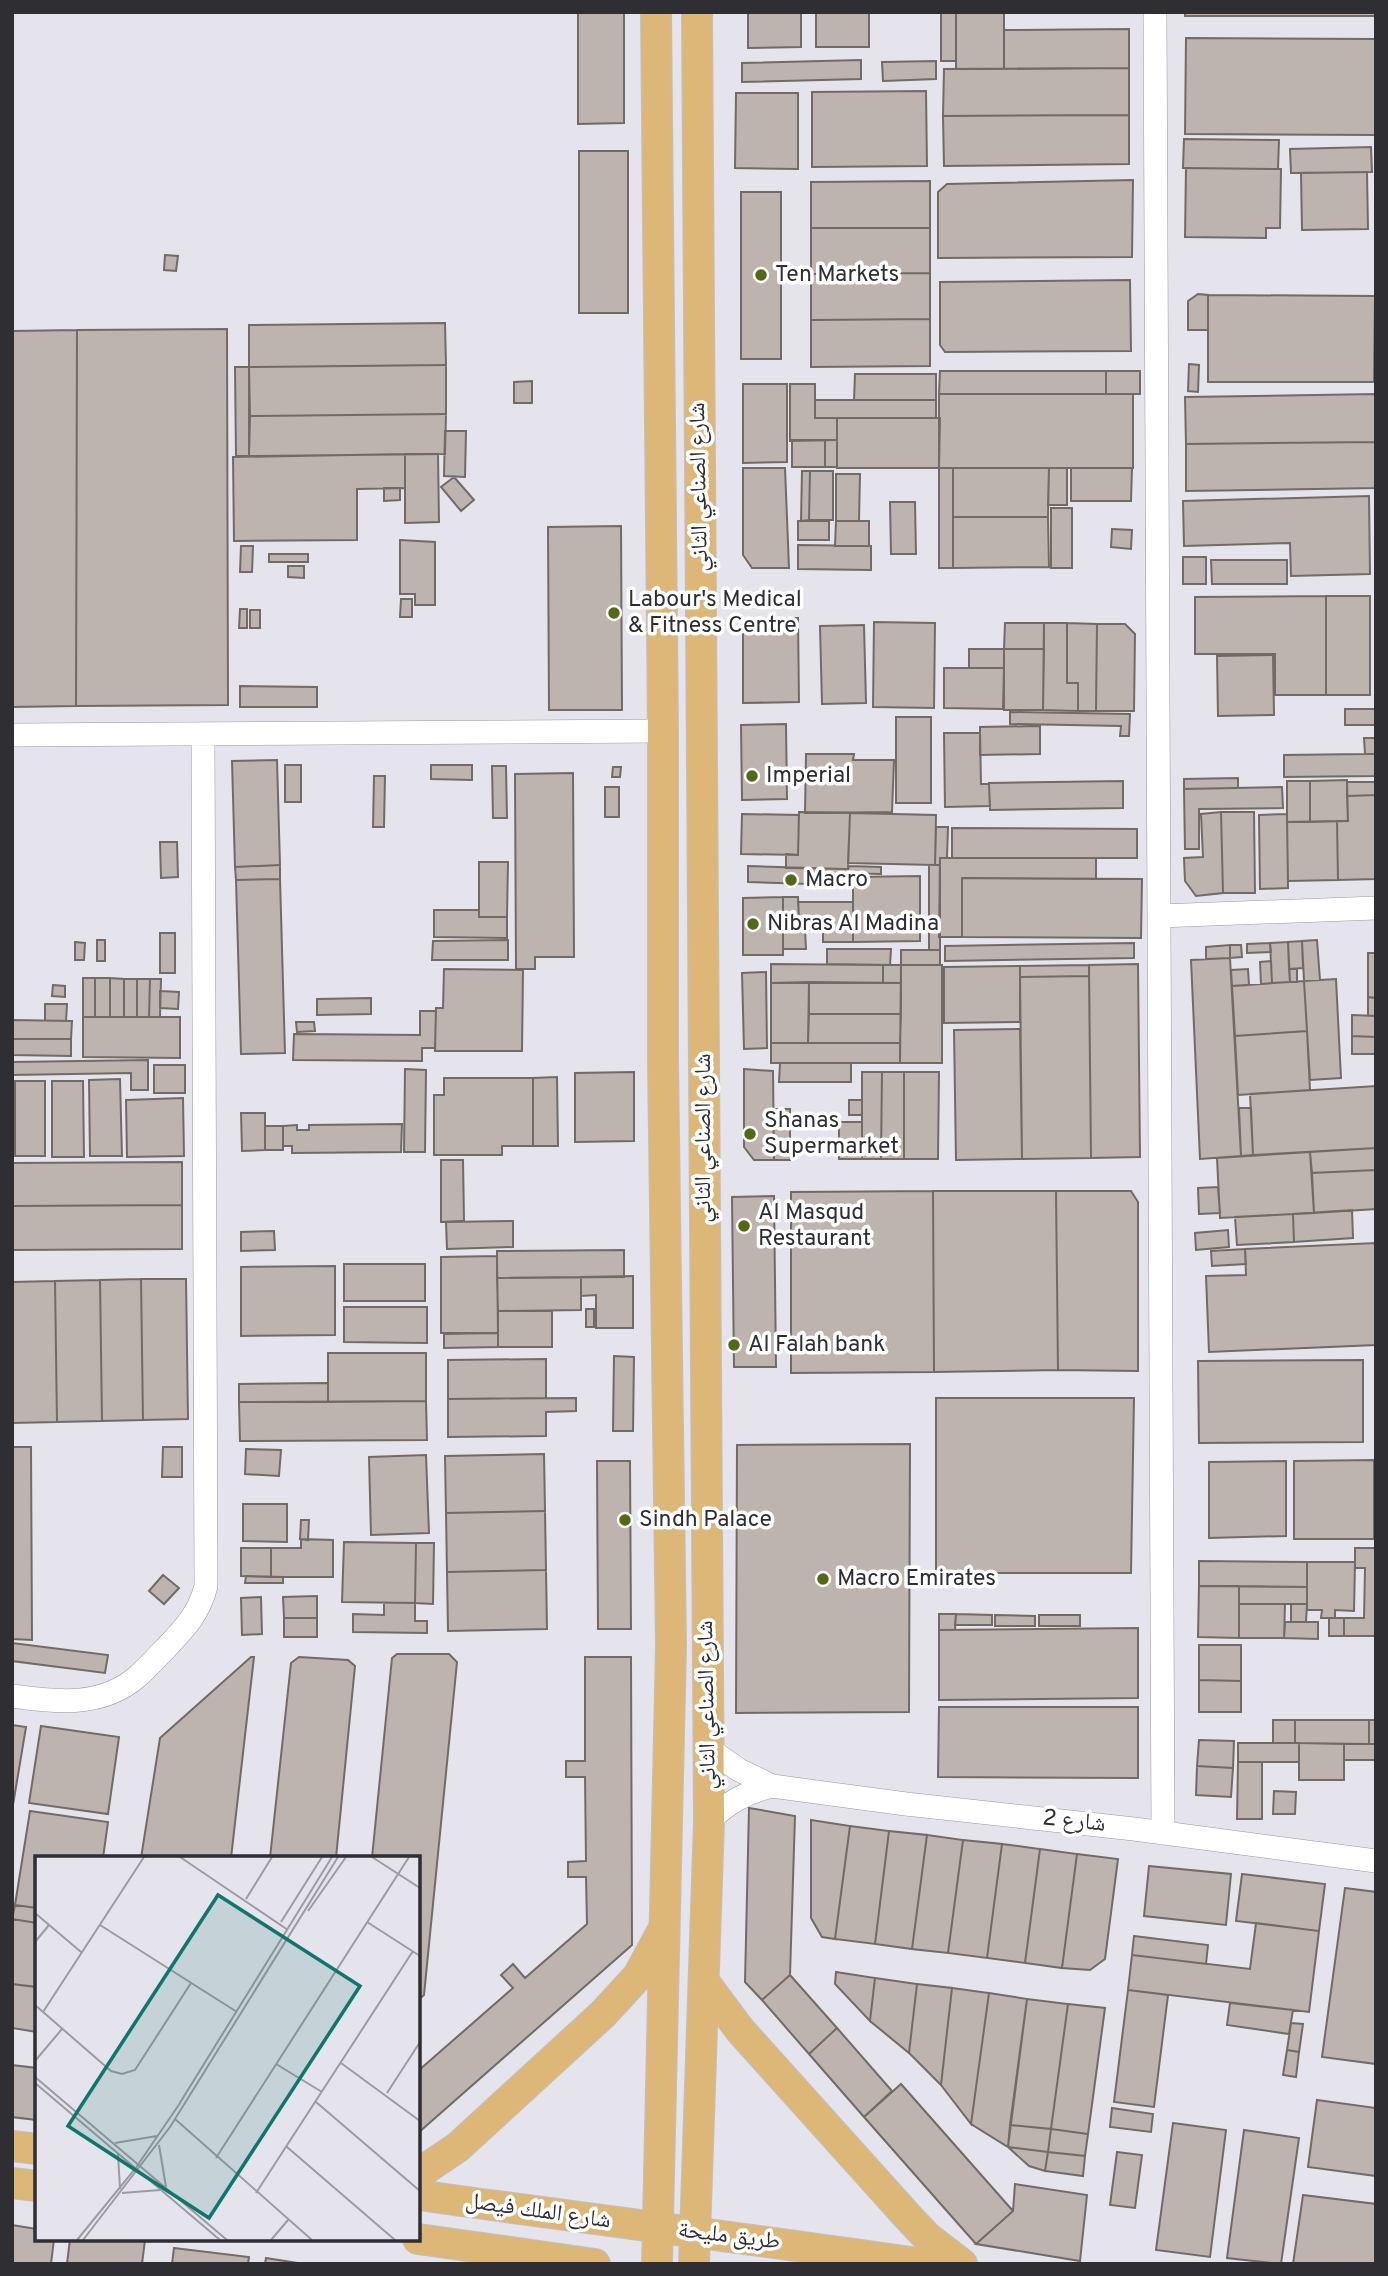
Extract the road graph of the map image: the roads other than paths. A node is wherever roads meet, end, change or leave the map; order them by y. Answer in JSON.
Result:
{"nodes":[{"id":1,"x":656,"y":12,"type":"edge"},
{"id":2,"x":697,"y":12,"type":"edge"},
{"id":3,"x":1155,"y":12,"type":"edge"},
{"id":4,"x":663,"y":731,"type":"junction"},
{"id":5,"x":203,"y":734,"type":"junction"},
{"id":6,"x":12,"y":735,"type":"edge"},
{"id":7,"x":1376,"y":908,"type":"edge"},
{"id":8,"x":1159,"y":916,"type":"junction"},
{"id":9,"x":12,"y":1696,"type":"edge"},
{"id":10,"x":709,"y":1749,"type":"junction"},
{"id":11,"x":772,"y":1786,"type":"junction"},
{"id":12,"x":709,"y":1821,"type":"junction"},
{"id":13,"x":1163,"y":1833,"type":"junction"},
{"id":14,"x":1376,"y":1861,"type":"edge"},
{"id":15,"x":666,"y":1924,"type":"junction"},
{"id":16,"x":705,"y":1983,"type":"junction"},
{"id":17,"x":12,"y":2146,"type":"edge"},
{"id":18,"x":35,"y":2149,"type":"edge"},
{"id":19,"x":420,"y":2174,"type":"edge"},
{"id":20,"x":12,"y":2183,"type":"edge"},
{"id":21,"x":35,"y":2186,"type":"edge"},
{"id":22,"x":420,"y":2195,"type":"edge"},
{"id":23,"x":659,"y":2228,"type":"junction"},
{"id":24,"x":695,"y":2231,"type":"junction"},
{"id":25,"x":420,"y":2240,"type":"edge"},
{"id":26,"x":476,"y":2255,"type":"edge"},
{"id":27,"x":595,"y":2264,"type":"edge"},
{"id":28,"x":657,"y":2264,"type":"edge"},
{"id":29,"x":694,"y":2264,"type":"edge"},
{"id":30,"x":924,"y":2264,"type":"edge"},
{"id":31,"x":962,"y":2264,"type":"edge"}],
"edges":[{"from":1,"to":4,"type":"main road","name":"شارع الصناعي الثاني"},
{"from":2,"to":10,"type":"main road","name":"شارع الصناعي الثاني"},
{"from":3,"to":8,"type":"street"},
{"from":4,"to":5,"type":"street"},
{"from":4,"to":15,"type":"main road","name":"شارع الصناعي الثاني"},
{"from":5,"to":6,"type":"street"},
{"from":5,"to":9,"type":"street"},
{"from":7,"to":8,"type":"street"},
{"from":8,"to":13,"type":"street"},
{"from":10,"to":11,"type":"street","name":"شارع 2"},
{"from":10,"to":12,"type":"main road","name":"شارع الصناعي الثاني"},
{"from":11,"to":12,"type":"street","name":"شارع 2"},
{"from":11,"to":13,"type":"street","name":"شارع 2"},
{"from":12,"to":16,"type":"main road","name":"شارع الصناعي الثاني"},
{"from":13,"to":14,"type":"street","name":"شارع 2"},
{"from":15,"to":19,"type":"main road"},
{"from":15,"to":23,"type":"main road","name":"شارع الصناعي الثاني"},
{"from":16,"to":24,"type":"main road","name":"شارع الصناعي الثاني"},
{"from":16,"to":31,"type":"main road"},
{"from":17,"to":18,"type":"main road"},
{"from":20,"to":21,"type":"main road"},
{"from":22,"to":23,"type":"main road","name":"شارع الملك فيصل"},
{"from":23,"to":24,"type":"main road","name":"طريق مليحة"},
{"from":23,"to":28,"type":"main road","name":"شارع الصناعي الثاني"},
{"from":24,"to":29,"type":"main road","name":"شارع الصناعي الثاني"},
{"from":24,"to":30,"type":"main road","name":"طريق مليحة"},
{"from":25,"to":26,"type":"main road","name":"شارع الملك فيصل"},
{"from":26,"to":27,"type":"main road","name":"شارع الملك فيصل"}]}
